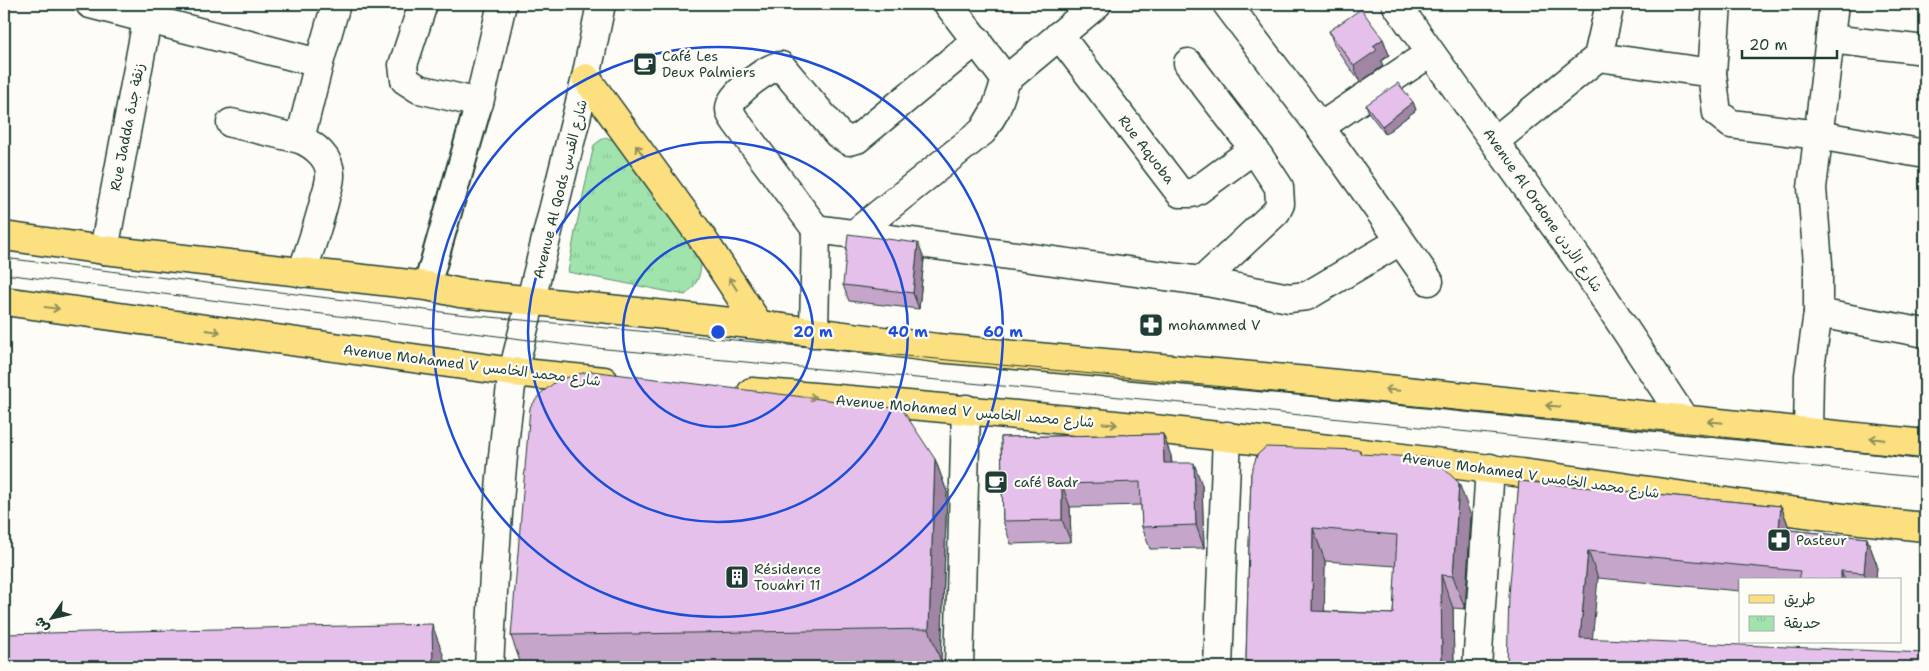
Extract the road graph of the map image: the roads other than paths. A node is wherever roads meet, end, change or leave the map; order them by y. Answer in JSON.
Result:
{"nodes":[{"id":1,"x":90,"y":4,"type":"edge"},
{"id":2,"x":336,"y":4,"type":"edge"},
{"id":3,"x":502,"y":4,"type":"edge"},
{"id":4,"x":601,"y":4,"type":"edge"},
{"id":5,"x":948,"y":4,"type":"edge"},
{"id":6,"x":1097,"y":4,"type":"edge"},
{"id":7,"x":1227,"y":4,"type":"edge"},
{"id":8,"x":1396,"y":4,"type":"edge"},
{"id":9,"x":1610,"y":4,"type":"edge"},
{"id":10,"x":1717,"y":4,"type":"edge"},
{"id":11,"x":1834,"y":4,"type":"edge"},
{"id":12,"x":417,"y":5,"type":"edge"},
{"id":13,"x":149,"y":10,"type":"edge"},
{"id":14,"x":1058,"y":35,"type":"junction"},
{"id":15,"x":1830,"y":39,"type":"junction"},
{"id":16,"x":977,"y":40,"type":"junction"},
{"id":17,"x":1925,"y":50,"type":"edge"},
{"id":18,"x":1430,"y":53,"type":"junction"},
{"id":19,"x":1598,"y":57,"type":"junction"},
{"id":20,"x":319,"y":63,"type":"junction"},
{"id":21,"x":1188,"y":63,"type":"dead end"},
{"id":22,"x":1712,"y":73,"type":"junction"},
{"id":23,"x":586,"y":78,"type":"junction"},
{"id":24,"x":1006,"y":80,"type":"junction"},
{"id":25,"x":479,"y":103,"type":"junction"},
{"id":26,"x":230,"y":122,"type":"dead end"},
{"id":27,"x":1320,"y":127,"type":"junction"},
{"id":28,"x":1818,"y":135,"type":"junction"},
{"id":29,"x":300,"y":139,"type":"junction"},
{"id":30,"x":1495,"y":141,"type":"junction"},
{"id":31,"x":1254,"y":149,"type":"junction"},
{"id":32,"x":1925,"y":154,"type":"edge"},
{"id":33,"x":816,"y":230,"type":"junction"},
{"id":34,"x":853,"y":234,"type":"junction"},
{"id":35,"x":4,"y":236,"type":"edge"},
{"id":36,"x":1400,"y":241,"type":"junction"},
{"id":37,"x":104,"y":250,"type":"junction"},
{"id":38,"x":302,"y":273,"type":"junction"},
{"id":39,"x":1202,"y":281,"type":"junction"},
{"id":40,"x":1429,"y":281,"type":"dead end"},
{"id":41,"x":427,"y":286,"type":"junction"},
{"id":42,"x":4,"y":302,"type":"edge"},
{"id":43,"x":532,"y":302,"type":"junction"},
{"id":44,"x":1818,"y":312,"type":"junction"},
{"id":45,"x":759,"y":325,"type":"junction"},
{"id":46,"x":814,"y":333,"type":"junction"},
{"id":47,"x":1925,"y":333,"type":"edge"},
{"id":48,"x":513,"y":372,"type":"junction"},
{"id":49,"x":633,"y":383,"type":"edge"},
{"id":50,"x":731,"y":391,"type":"edge"},
{"id":51,"x":966,"y":409,"type":"junction"},
{"id":52,"x":1684,"y":419,"type":"junction"},
{"id":53,"x":1808,"y":432,"type":"junction"},
{"id":54,"x":1227,"y":436,"type":"junction"},
{"id":55,"x":1925,"y":444,"type":"edge"},
{"id":56,"x":1490,"y":468,"type":"junction"},
{"id":57,"x":1925,"y":527,"type":"edge"},
{"id":58,"x":489,"y":667,"type":"edge"},
{"id":59,"x":958,"y":667,"type":"edge"},
{"id":60,"x":1218,"y":667,"type":"edge"},
{"id":61,"x":1477,"y":667,"type":"edge"}],
"edges":[{"from":1,"to":13,"type":"street"},
{"from":2,"to":20,"type":"street"},
{"from":3,"to":25,"type":"street"},
{"from":4,"to":23,"type":"street","name":"Avenue Al Qods شارع القدس"},
{"from":5,"to":16,"type":"street"},
{"from":6,"to":14,"type":"street"},
{"from":7,"to":27,"type":"street"},
{"from":8,"to":18,"type":"street","name":"Avenue Al Ordone شارع الأردن"},
{"from":9,"to":19,"type":"street"},
{"from":10,"to":22,"type":"street"},
{"from":11,"to":15,"type":"street"},
{"from":12,"to":25,"type":"street"},
{"from":13,"to":20,"type":"street"},
{"from":13,"to":37,"type":"street","name":"Rue Jadda زنقة جدة"},
{"from":14,"to":24,"type":"street"},
{"from":14,"to":31,"type":"street","name":"Rue Aquoba"},
{"from":15,"to":17,"type":"street"},
{"from":15,"to":28,"type":"street"},
{"from":16,"to":24,"type":"street"},
{"from":16,"to":33,"type":"street"},
{"from":18,"to":27,"type":"street"},
{"from":18,"to":30,"type":"street","name":"Avenue Al Ordone شارع الأردن"},
{"from":19,"to":22,"type":"street"},
{"from":19,"to":30,"type":"street"},
{"from":20,"to":29,"type":"street"},
{"from":21,"to":31,"type":"street"},
{"from":22,"to":28,"type":"street"},
{"from":23,"to":43,"type":"street","name":"Avenue Al Qods شارع القدس"},
{"from":45,"to":23,"type":"main road","one_way":true},
{"from":24,"to":34,"type":"street"},
{"from":25,"to":41,"type":"street"},
{"from":26,"to":29,"type":"street"},
{"from":27,"to":36,"type":"street"},
{"from":28,"to":32,"type":"street"},
{"from":28,"to":44,"type":"street"},
{"from":29,"to":38,"type":"street"},
{"from":30,"to":52,"type":"street","name":"Avenue Al Ordone شارع الأردن"},
{"from":31,"to":39,"type":"street"},
{"from":33,"to":34,"type":"street"},
{"from":33,"to":46,"type":"street"},
{"from":34,"to":39,"type":"street"},
{"from":35,"to":37,"type":"main road"},
{"from":36,"to":39,"type":"street"},
{"from":36,"to":40,"type":"street"},
{"from":37,"to":38,"type":"main road"},
{"from":38,"to":41,"type":"main road"},
{"from":41,"to":43,"type":"main road"},
{"from":42,"to":48,"type":"main road","name":"Avenue Mohamed V شارع محمد الخامس","one_way":true},
{"from":43,"to":45,"type":"main road"},
{"from":43,"to":48,"type":"street","name":"Avenue Al Qods شارع القدس"},
{"from":44,"to":47,"type":"street"},
{"from":44,"to":53,"type":"street"},
{"from":45,"to":46,"type":"main road"},
{"from":52,"to":46,"type":"main road","one_way":true},
{"from":48,"to":49,"type":"main road","name":"Avenue Mohamed V شارع محمد الخامس"},
{"from":48,"to":58,"type":"street","name":"Avenue Al Qods شارع القدس"},
{"from":50,"to":51,"type":"main road","name":"Avenue Mohamed V شارع محمد الخامس","one_way":true},
{"from":51,"to":54,"type":"main road","name":"Avenue Mohamed V شارع محمد الخامس","one_way":true},
{"from":51,"to":59,"type":"street"},
{"from":53,"to":52,"type":"main road","one_way":true},
{"from":55,"to":53,"type":"main road","one_way":true},
{"from":54,"to":56,"type":"main road","name":"Avenue Mohamed V شارع محمد الخامس"},
{"from":54,"to":60,"type":"street"},
{"from":56,"to":57,"type":"main road","name":"Avenue Mohamed V شارع محمد الخامس"},
{"from":56,"to":61,"type":"street"}]}
